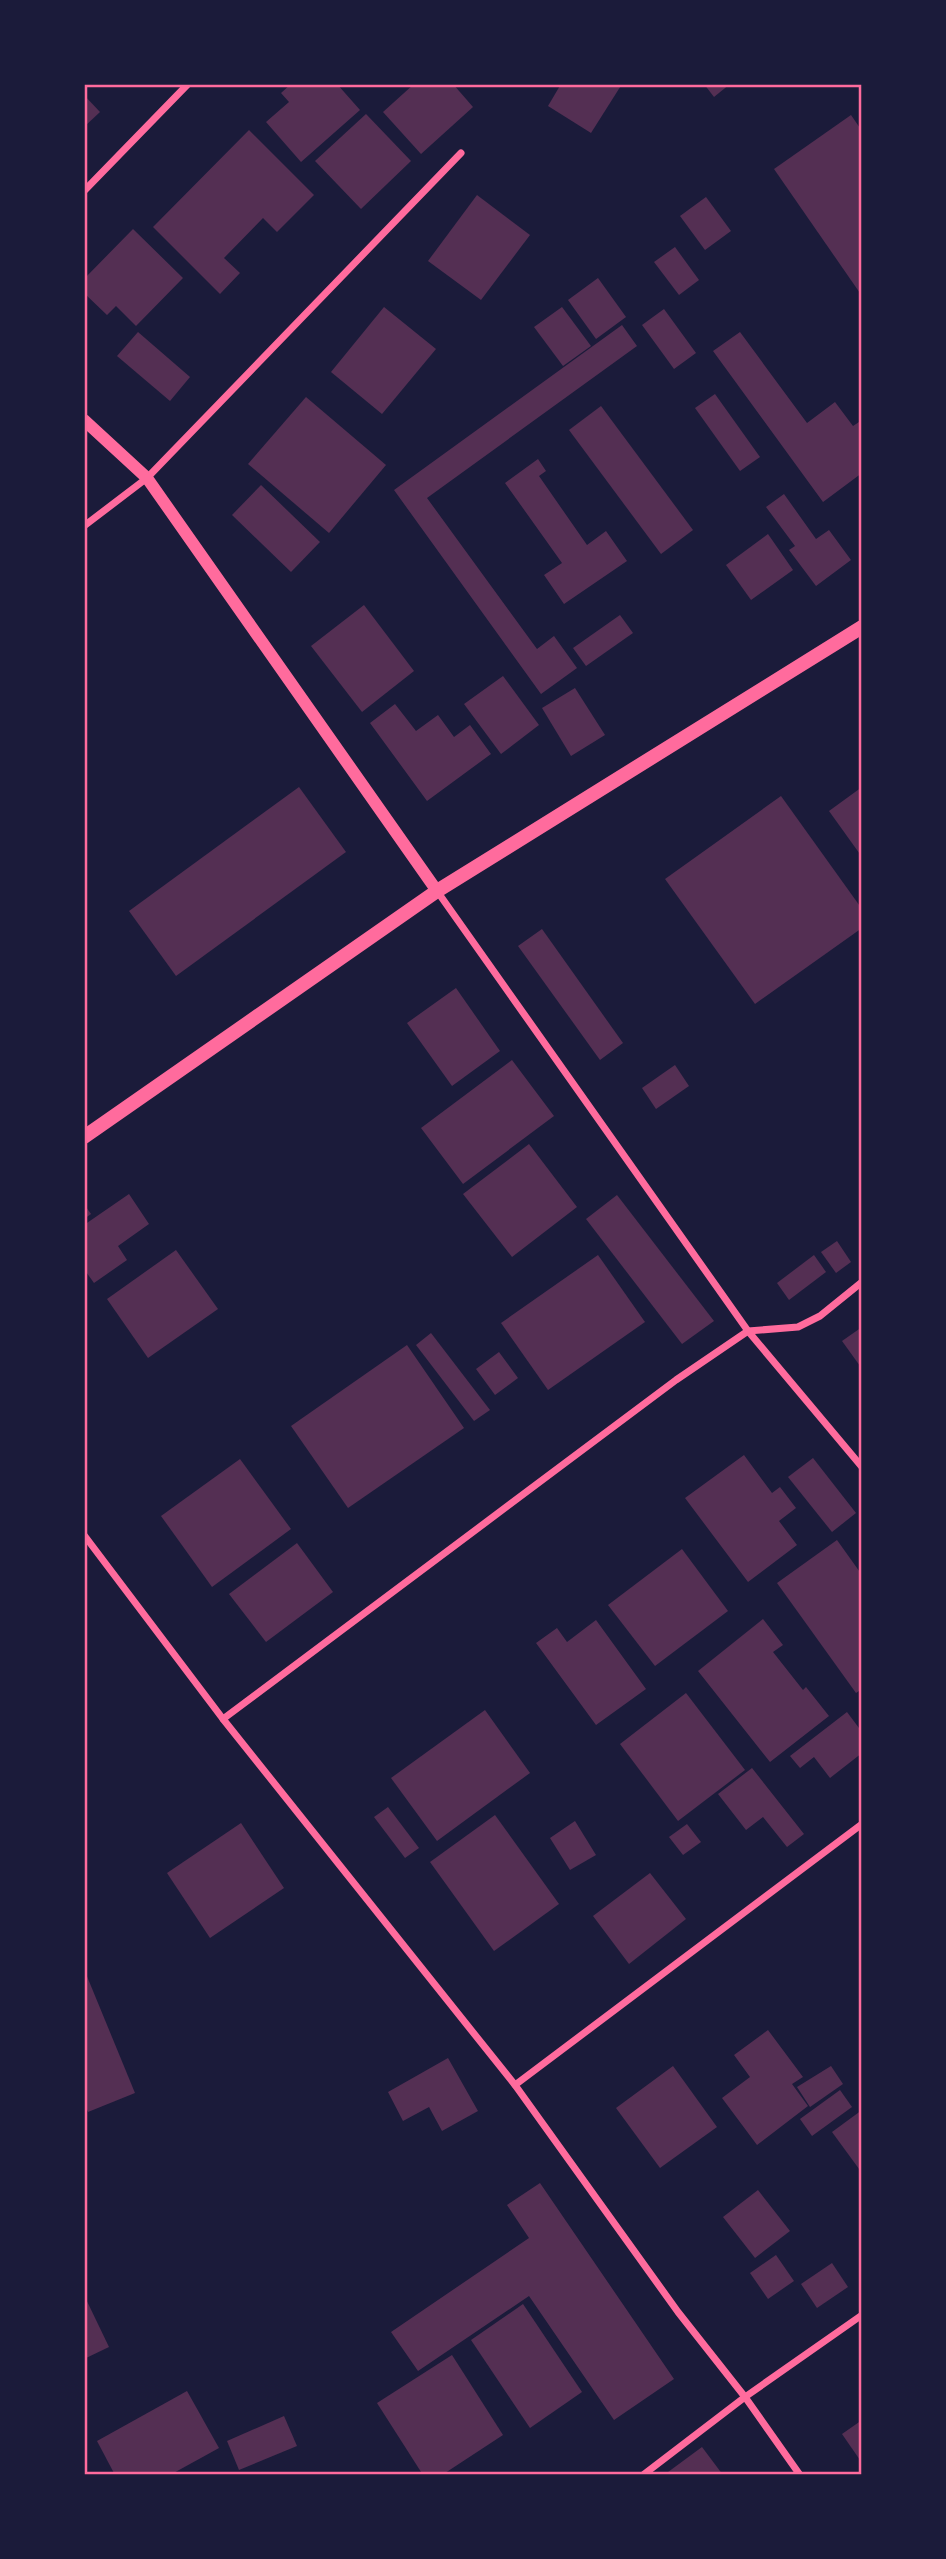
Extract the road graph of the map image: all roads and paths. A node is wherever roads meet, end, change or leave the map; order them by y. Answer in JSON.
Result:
{"nodes":[{"id":1,"x":188,"y":84,"type":"edge"},
{"id":2,"x":461,"y":153,"type":"dead end"},
{"id":3,"x":84,"y":191,"type":"edge"},
{"id":4,"x":84,"y":419,"type":"edge"},
{"id":5,"x":147,"y":478,"type":"junction"},
{"id":6,"x":84,"y":526,"type":"edge"},
{"id":7,"x":862,"y":628,"type":"edge"},
{"id":8,"x":437,"y":891,"type":"junction"},
{"id":9,"x":84,"y":1137,"type":"edge"},
{"id":10,"x":862,"y":1282,"type":"edge"},
{"id":11,"x":748,"y":1331,"type":"junction"},
{"id":12,"x":862,"y":1468,"type":"edge"},
{"id":13,"x":84,"y":1535,"type":"edge"},
{"id":14,"x":223,"y":1719,"type":"junction"},
{"id":15,"x":862,"y":1824,"type":"edge"},
{"id":16,"x":516,"y":2085,"type":"junction"},
{"id":17,"x":862,"y":2315,"type":"edge"},
{"id":18,"x":745,"y":2397,"type":"junction"},
{"id":19,"x":643,"y":2475,"type":"edge"},
{"id":20,"x":800,"y":2475,"type":"edge"}],
"edges":[{"from":1,"to":3,"type":"street"},
{"from":2,"to":5,"type":"street"},
{"from":4,"to":5,"type":"street"},
{"from":5,"to":6,"type":"street"},
{"from":5,"to":8,"type":"street"},
{"from":7,"to":8,"type":"main road"},
{"from":8,"to":9,"type":"main road"},
{"from":8,"to":11,"type":"street"},
{"from":10,"to":11,"type":"street"},
{"from":11,"to":12,"type":"street"},
{"from":11,"to":14,"type":"street"},
{"from":13,"to":14,"type":"street"},
{"from":14,"to":16,"type":"street"},
{"from":15,"to":16,"type":"street"},
{"from":16,"to":18,"type":"street"},
{"from":17,"to":18,"type":"street"},
{"from":18,"to":19,"type":"street"},
{"from":18,"to":20,"type":"street"}]}
